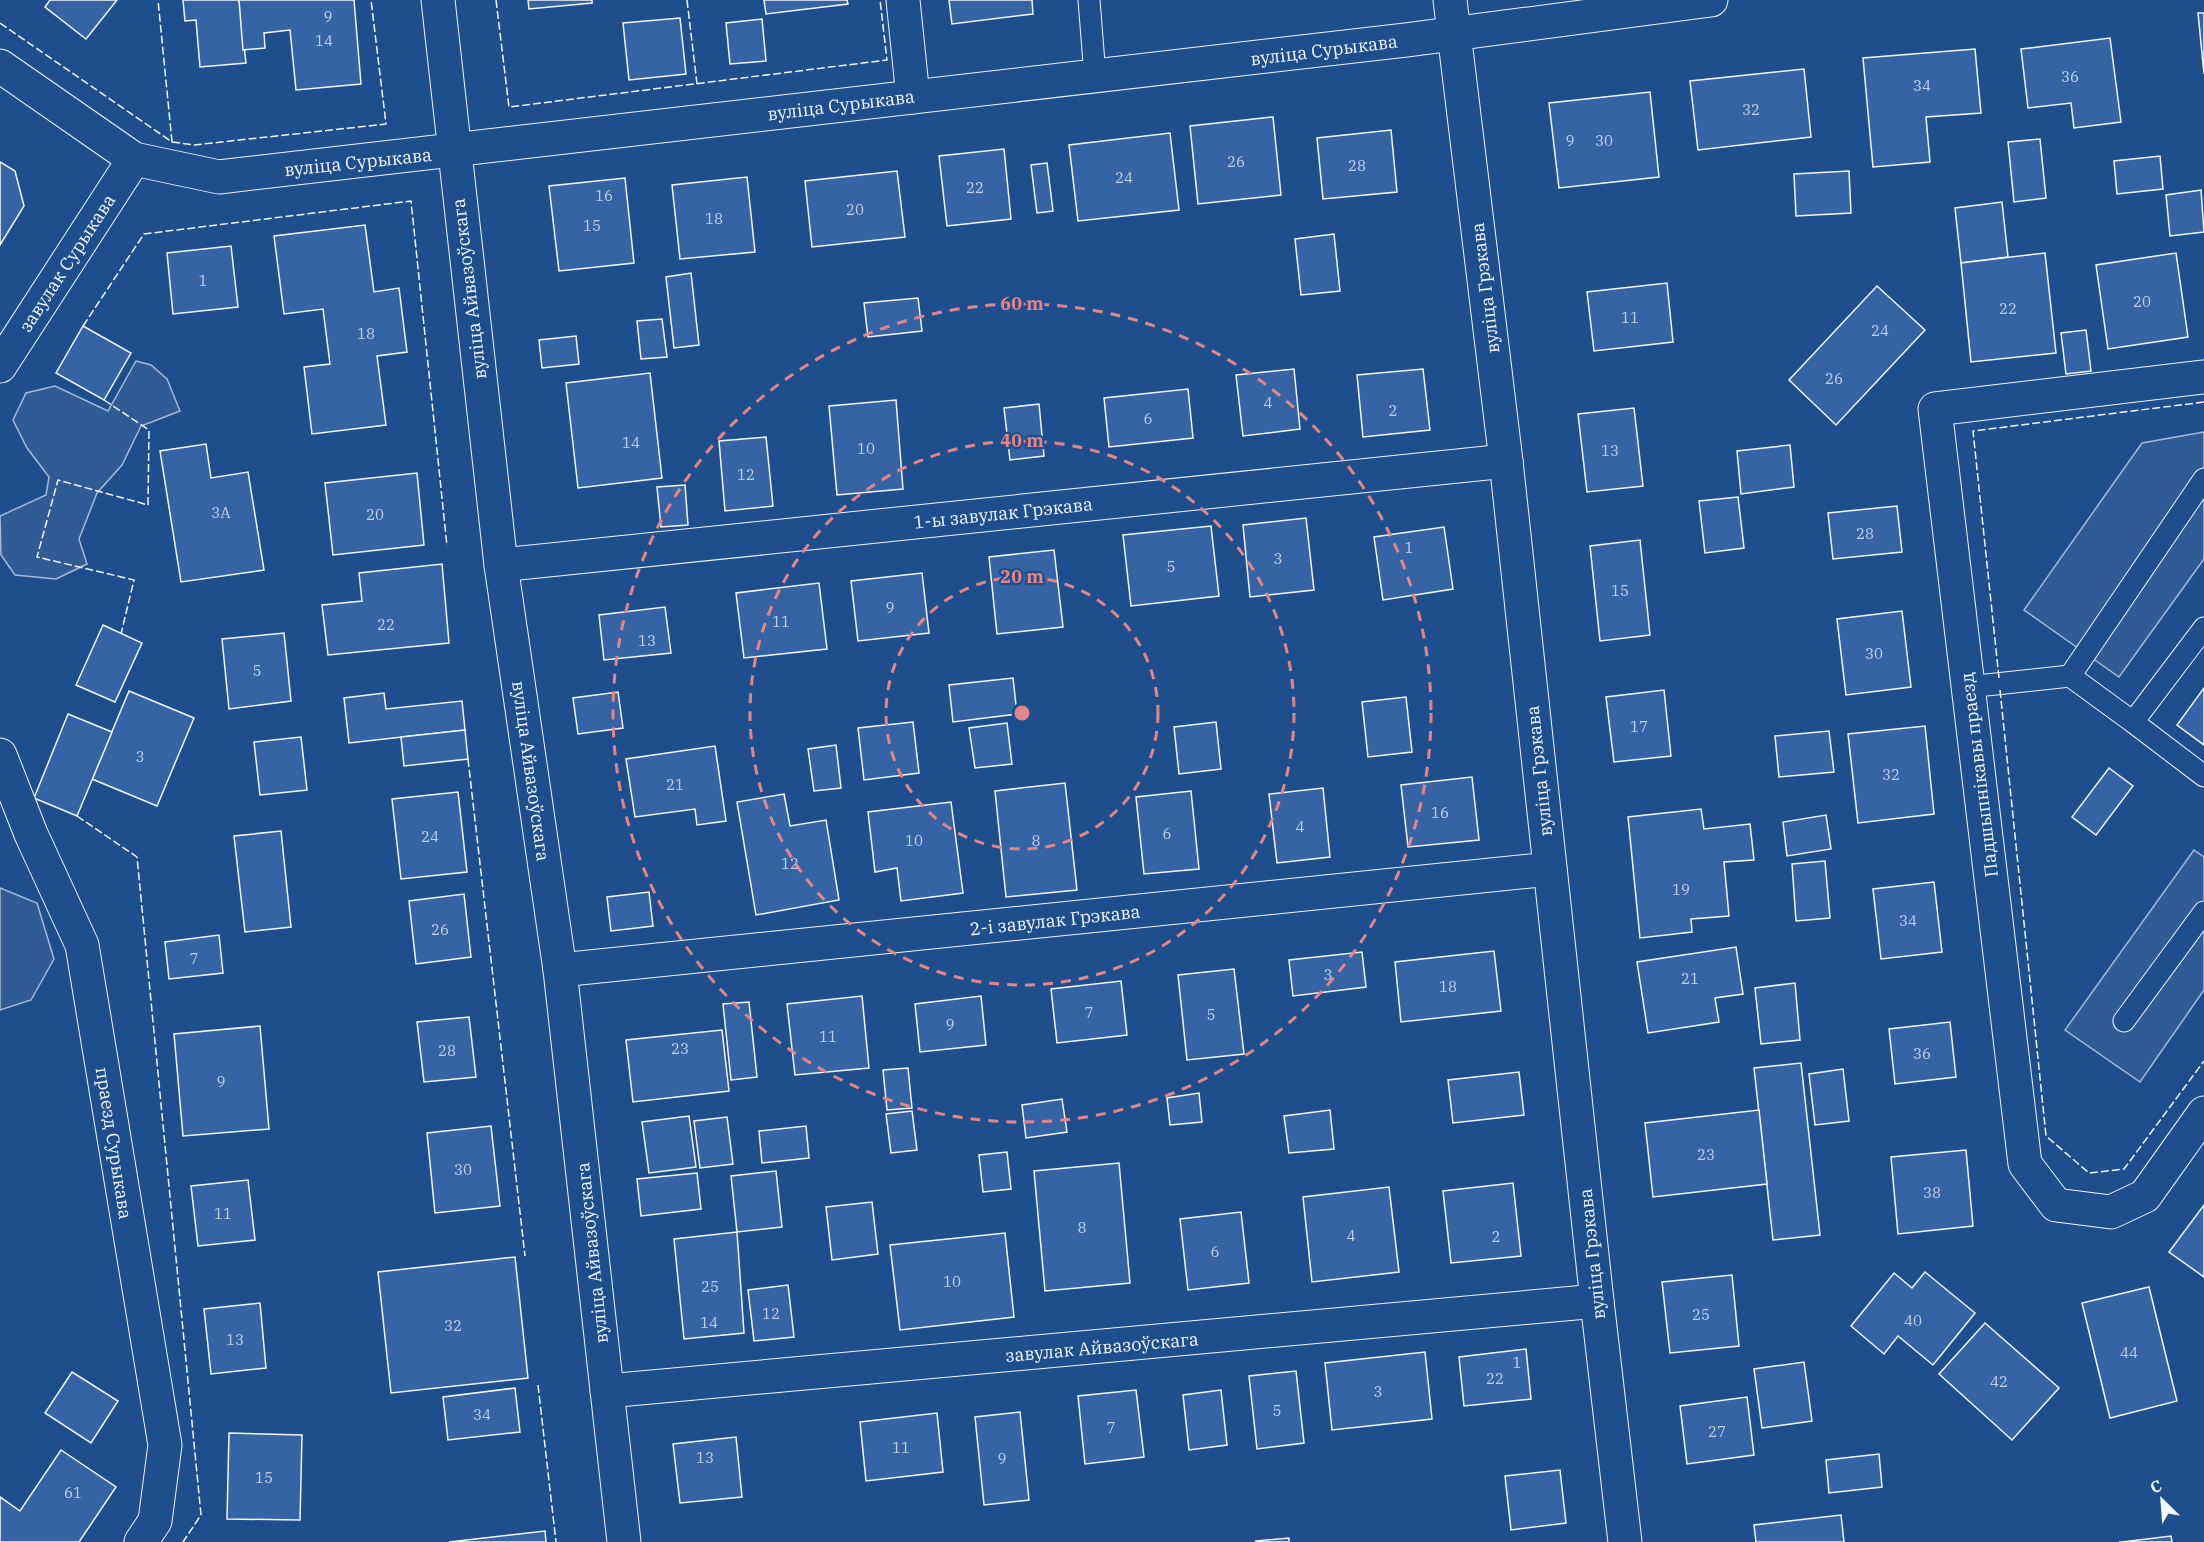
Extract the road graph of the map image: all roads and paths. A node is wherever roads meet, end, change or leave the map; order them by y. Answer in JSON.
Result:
{"nodes":[{"id":1,"x":438,"y":0,"type":"edge"},
{"id":2,"x":903,"y":0,"type":"edge"},
{"id":3,"x":1089,"y":0,"type":"edge"},
{"id":4,"x":1450,"y":0,"type":"edge"},
{"id":5,"x":1711,"y":0,"type":"edge"},
{"id":6,"x":1454,"y":34,"type":"junction"},
{"id":7,"x":0,"y":66,"type":"edge"},
{"id":8,"x":1095,"y":76,"type":"junction"},
{"id":9,"x":913,"y":97,"type":"junction"},
{"id":10,"x":455,"y":151,"type":"junction"},
{"id":11,"x":134,"y":159,"type":"junction"},
{"id":12,"x":0,"y":366,"type":"edge"},
{"id":13,"x":2204,"y":378,"type":"edge"},
{"id":14,"x":1506,"y":461,"type":"junction"},
{"id":15,"x":2204,"y":479,"type":"edge"},
{"id":16,"x":501,"y":565,"type":"junction"},
{"id":17,"x":2204,"y":627,"type":"edge"},
{"id":18,"x":2070,"y":676,"type":"junction"},
{"id":19,"x":1968,"y":687,"type":"junction"},
{"id":20,"x":2133,"y":722,"type":"junction"},
{"id":21,"x":0,"y":755,"type":"edge"},
{"id":22,"x":2204,"y":776,"type":"edge"},
{"id":23,"x":1550,"y":869,"type":"junction"},
{"id":24,"x":2204,"y":912,"type":"edge"},
{"id":25,"x":560,"y":970,"type":"junction"},
{"id":26,"x":2124,"y":1022,"type":"dead end"},
{"id":27,"x":2204,"y":1113,"type":"edge"},
{"id":28,"x":1597,"y":1301,"type":"junction"},
{"id":29,"x":607,"y":1391,"type":"junction"},
{"id":30,"x":141,"y":1542,"type":"edge"},
{"id":31,"x":624,"y":1542,"type":"edge"},
{"id":32,"x":1625,"y":1542,"type":"edge"}],
"edges":[{"from":1,"to":10,"type":"street","name":"вуліца Айвазоўскага"},
{"from":2,"to":9,"type":"street"},
{"from":3,"to":8,"type":"lane"},
{"from":4,"to":6,"type":"street","name":"вуліца Грэкава"},
{"from":5,"to":6,"type":"street","name":"вуліца Сурыкава"},
{"from":6,"to":8,"type":"street","name":"вуліца Сурыкава"},
{"from":6,"to":14,"type":"street","name":"вуліца Грэкава"},
{"from":7,"to":11,"type":"street","name":"вуліца Сурыкава"},
{"from":8,"to":9,"type":"street","name":"вуліца Сурыкава"},
{"from":9,"to":10,"type":"street","name":"вуліца Сурыкава"},
{"from":10,"to":11,"type":"street","name":"вуліца Сурыкава"},
{"from":10,"to":16,"type":"street","name":"вуліца Айвазоўскага"},
{"from":11,"to":12,"type":"street","name":"завулак Сурыкава"},
{"from":13,"to":19,"type":"street","name":"Падшыпнікавы праезд"},
{"from":14,"to":16,"type":"street","name":"1-ы завулак Грэкава"},
{"from":14,"to":23,"type":"street","name":"вуліца Грэкава"},
{"from":15,"to":18,"type":"lane"},
{"from":16,"to":25,"type":"street","name":"вуліца Айвазоўскага"},
{"from":17,"to":20,"type":"lane"},
{"from":18,"to":19,"type":"lane"},
{"from":18,"to":20,"type":"lane"},
{"from":19,"to":27,"type":"street","name":"Падшыпнікавы праезд"},
{"from":20,"to":22,"type":"lane"},
{"from":21,"to":30,"type":"street","name":"праезд Сурыкава"},
{"from":23,"to":25,"type":"street","name":"2-і завулак Грэкава"},
{"from":23,"to":28,"type":"street","name":"вуліца Грэкава"},
{"from":24,"to":26,"type":"lane"},
{"from":25,"to":29,"type":"street","name":"вуліца Айвазоўскага"},
{"from":28,"to":29,"type":"street","name":"завулак Айвазоўскага"},
{"from":28,"to":32,"type":"street","name":"вуліца Грэкава"},
{"from":29,"to":31,"type":"street","name":"вуліца Айвазоўскага"}]}
